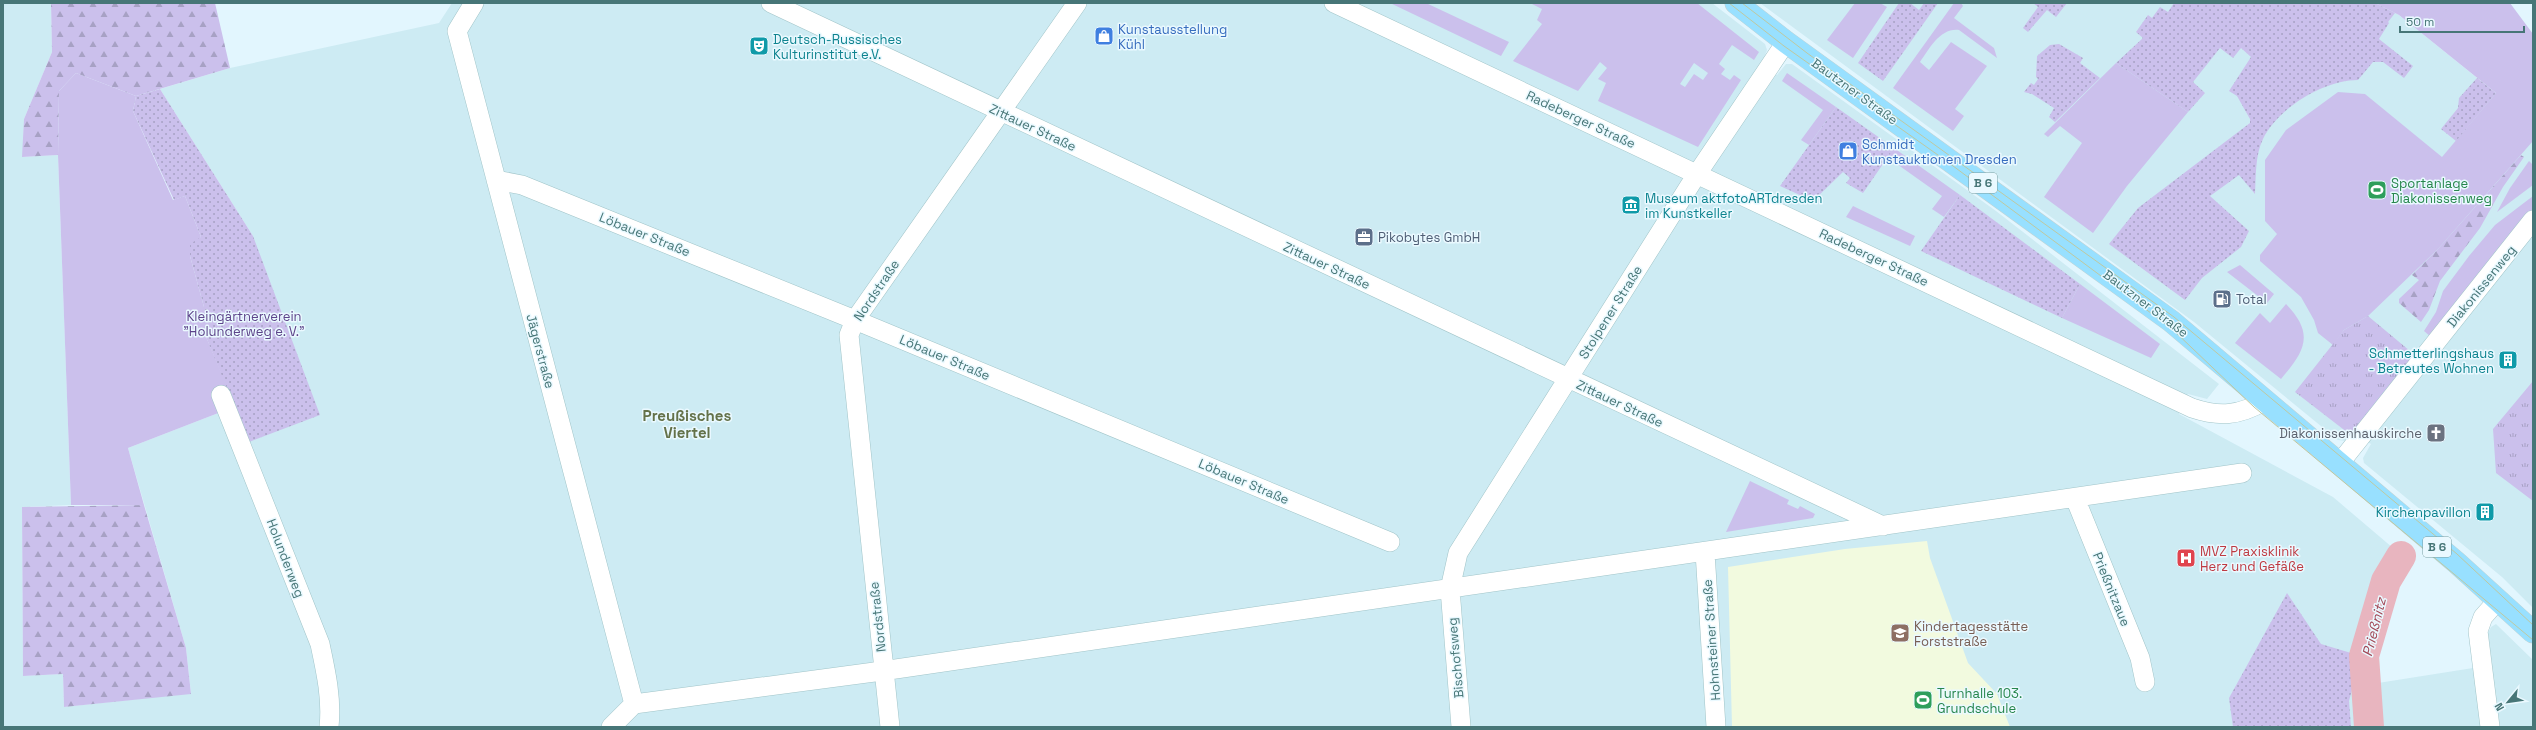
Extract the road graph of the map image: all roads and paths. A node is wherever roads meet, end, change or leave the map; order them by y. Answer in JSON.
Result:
{"nodes":[{"id":1,"x":474,"y":3,"type":"edge"},
{"id":2,"x":771,"y":3,"type":"edge"},
{"id":3,"x":1077,"y":3,"type":"edge"},
{"id":4,"x":1334,"y":3,"type":"edge"},
{"id":5,"x":1736,"y":3,"type":"edge"},
{"id":6,"x":1786,"y":42,"type":"junction"},
{"id":7,"x":1001,"y":112,"type":"junction"},
{"id":8,"x":1697,"y":174,"type":"junction"},
{"id":9,"x":496,"y":180,"type":"junction"},
{"id":10,"x":2533,"y":220,"type":"edge"},
{"id":11,"x":855,"y":320,"type":"junction"},
{"id":12,"x":1568,"y":378,"type":"junction"},
{"id":13,"x":221,"y":395,"type":"dead end"},
{"id":14,"x":2264,"y":401,"type":"junction"},
{"id":15,"x":2339,"y":464,"type":"junction"},
{"id":16,"x":2242,"y":473,"type":"dead end"},
{"id":17,"x":2075,"y":498,"type":"junction"},
{"id":18,"x":1883,"y":526,"type":"junction"},
{"id":19,"x":1390,"y":542,"type":"dead end"},
{"id":20,"x":1705,"y":552,"type":"junction"},
{"id":21,"x":1450,"y":589,"type":"junction"},
{"id":22,"x":2498,"y":600,"type":"junction"},
{"id":23,"x":2533,"y":632,"type":"edge"},
{"id":24,"x":882,"y":671,"type":"junction"},
{"id":25,"x":2145,"y":682,"type":"dead end"},
{"id":26,"x":634,"y":704,"type":"junction"},
{"id":27,"x":616,"y":725,"type":"edge"},
{"id":28,"x":329,"y":727,"type":"edge"},
{"id":29,"x":890,"y":727,"type":"edge"},
{"id":30,"x":1461,"y":727,"type":"edge"},
{"id":31,"x":1716,"y":727,"type":"edge"},
{"id":32,"x":2490,"y":727,"type":"edge"}],
"edges":[{"from":1,"to":9,"type":"street","name":"Jägerstraße"},
{"from":2,"to":7,"type":"street","name":"Zittauer Straße"},
{"from":3,"to":7,"type":"street","name":"Nordstraße"},
{"from":4,"to":8,"type":"street","name":"Radeberger Straße"},
{"from":5,"to":6,"type":"main road","name":"Bautzner Straße","number":"B 6"},
{"from":6,"to":8,"type":"street","name":"Stolpener Straße"},
{"from":6,"to":14,"type":"main road","name":"Bautzner Straße","number":"B 6"},
{"from":7,"to":11,"type":"street","name":"Nordstraße"},
{"from":7,"to":12,"type":"street","name":"Zittauer Straße"},
{"from":8,"to":12,"type":"street","name":"Stolpener Straße"},
{"from":8,"to":14,"type":"street","name":"Radeberger Straße"},
{"from":9,"to":11,"type":"street","name":"Löbauer Straße"},
{"from":9,"to":26,"type":"street","name":"Jägerstraße"},
{"from":10,"to":15,"type":"street","name":"Diakonissenweg"},
{"from":11,"to":19,"type":"street","name":"Löbauer Straße"},
{"from":11,"to":24,"type":"street","name":"Nordstraße"},
{"from":12,"to":18,"type":"street","name":"Zittauer Straße"},
{"from":12,"to":21,"type":"street","name":"Stolpener Straße"},
{"from":13,"to":28,"type":"street","name":"Holunderweg"},
{"from":14,"to":15,"type":"main road","name":"Bautzner Straße","number":"B 6"},
{"from":15,"to":22,"type":"main road","name":"Bautzner Straße","number":"B 6"},
{"from":16,"to":17,"type":"street"},
{"from":17,"to":18,"type":"street"},
{"from":17,"to":25,"type":"street","name":"Prießnitzaue"},
{"from":18,"to":20,"type":"street"},
{"from":20,"to":21,"type":"street"},
{"from":20,"to":31,"type":"street","name":"Hohnsteiner Straße"},
{"from":21,"to":24,"type":"street"},
{"from":21,"to":30,"type":"street","name":"Bischofsweg"},
{"from":22,"to":23,"type":"main road","name":"Bautzner Straße","number":"B 6"},
{"from":22,"to":32,"type":"street"},
{"from":24,"to":26,"type":"street"},
{"from":24,"to":29,"type":"street","name":"Nordstraße"},
{"from":26,"to":27,"type":"street"}]}
